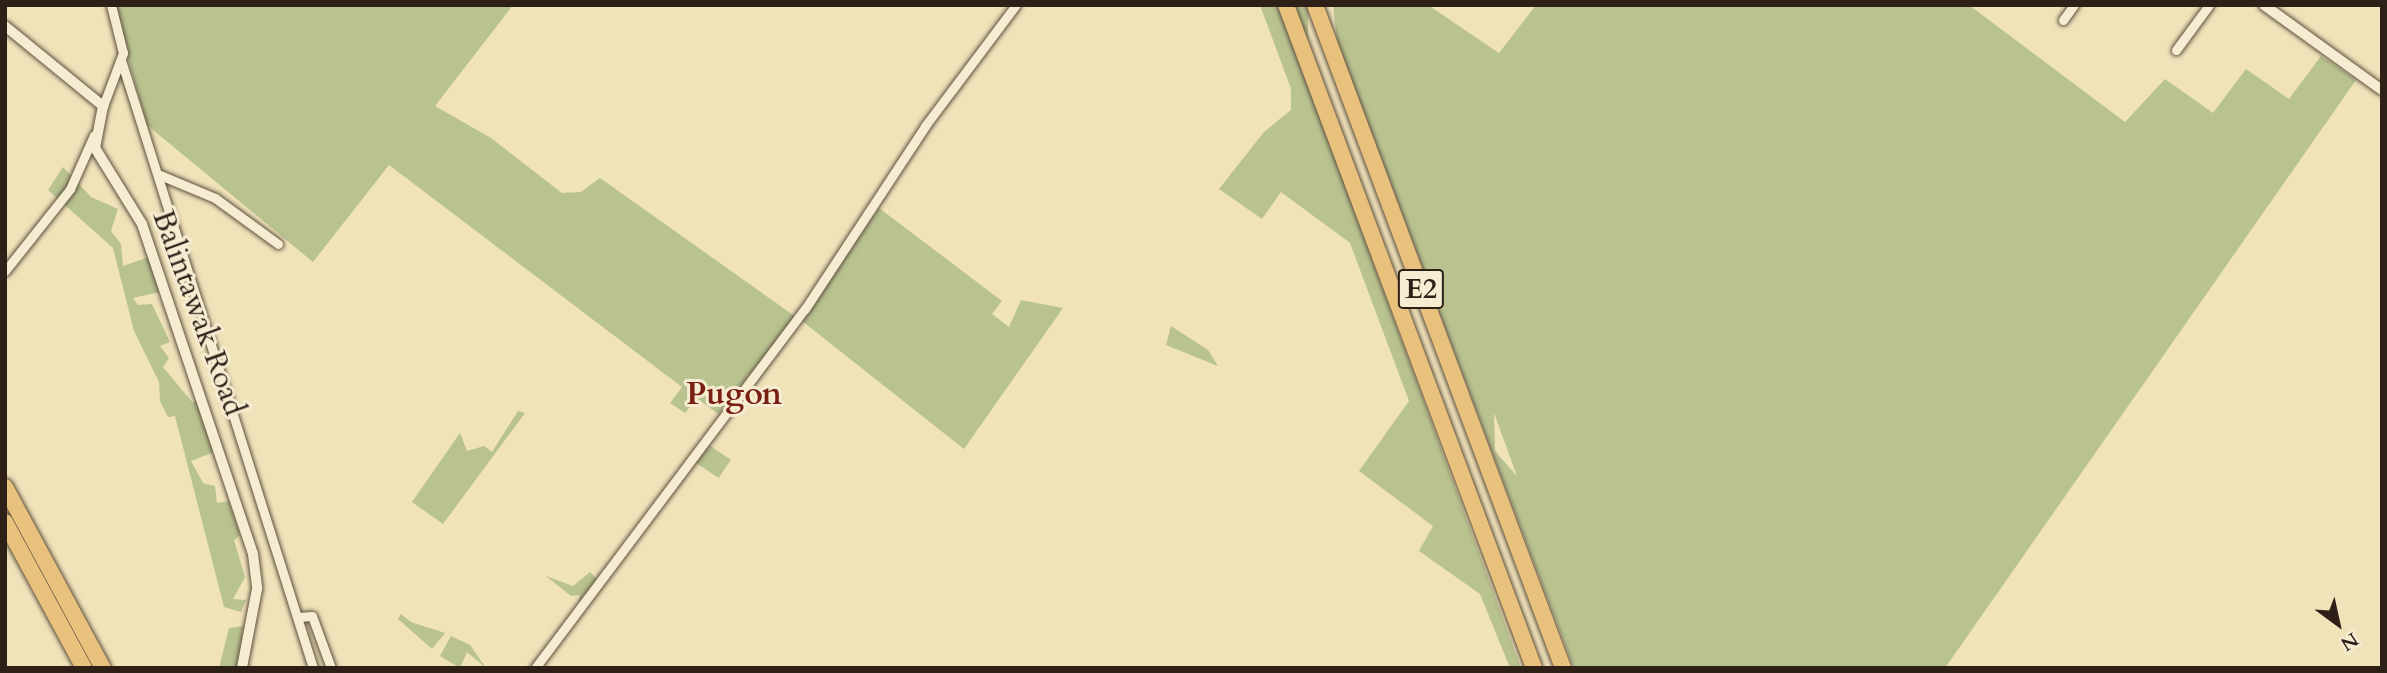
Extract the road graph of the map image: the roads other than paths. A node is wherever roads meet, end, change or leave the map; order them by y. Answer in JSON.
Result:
{"nodes":[{"id":1,"x":111,"y":5,"type":"edge"},
{"id":2,"x":1016,"y":5,"type":"edge"},
{"id":3,"x":1286,"y":5,"type":"edge"},
{"id":4,"x":1315,"y":5,"type":"edge"},
{"id":5,"x":2074,"y":5,"type":"edge"},
{"id":6,"x":2209,"y":5,"type":"edge"},
{"id":7,"x":2264,"y":5,"type":"edge"},
{"id":8,"x":2063,"y":20,"type":"dead end"},
{"id":9,"x":5,"y":26,"type":"edge"},
{"id":10,"x":2176,"y":50,"type":"dead end"},
{"id":11,"x":121,"y":60,"type":"junction"},
{"id":12,"x":2381,"y":88,"type":"edge"},
{"id":13,"x":103,"y":106,"type":"junction"},
{"id":14,"x":94,"y":135,"type":"junction"},
{"id":15,"x":160,"y":175,"type":"junction"},
{"id":16,"x":278,"y":244,"type":"dead end"},
{"id":17,"x":5,"y":271,"type":"edge"},
{"id":18,"x":5,"y":487,"type":"edge"},
{"id":19,"x":5,"y":522,"type":"edge"},
{"id":20,"x":298,"y":617,"type":"junction"},
{"id":21,"x":84,"y":668,"type":"edge"},
{"id":22,"x":103,"y":668,"type":"edge"},
{"id":23,"x":242,"y":668,"type":"edge"},
{"id":24,"x":313,"y":668,"type":"edge"},
{"id":25,"x":331,"y":668,"type":"edge"},
{"id":26,"x":536,"y":668,"type":"edge"},
{"id":27,"x":1532,"y":668,"type":"edge"},
{"id":28,"x":1563,"y":668,"type":"edge"}],
"edges":[{"from":1,"to":11,"type":"street"},
{"from":2,"to":26,"type":"street"},
{"from":3,"to":27,"type":"highway","number":"E2"},
{"from":4,"to":28,"type":"highway","number":"E2"},
{"from":5,"to":8,"type":"street"},
{"from":6,"to":10,"type":"street"},
{"from":7,"to":12,"type":"street"},
{"from":9,"to":13,"type":"street"},
{"from":11,"to":13,"type":"street"},
{"from":11,"to":15,"type":"street"},
{"from":13,"to":14,"type":"street"},
{"from":14,"to":17,"type":"street"},
{"from":14,"to":23,"type":"street","name":"Balintawak Road"},
{"from":15,"to":16,"type":"street"},
{"from":15,"to":20,"type":"street"},
{"from":18,"to":22,"type":"highway"},
{"from":19,"to":21,"type":"highway"},
{"from":20,"to":24,"type":"street"},
{"from":20,"to":25,"type":"street"}]}
